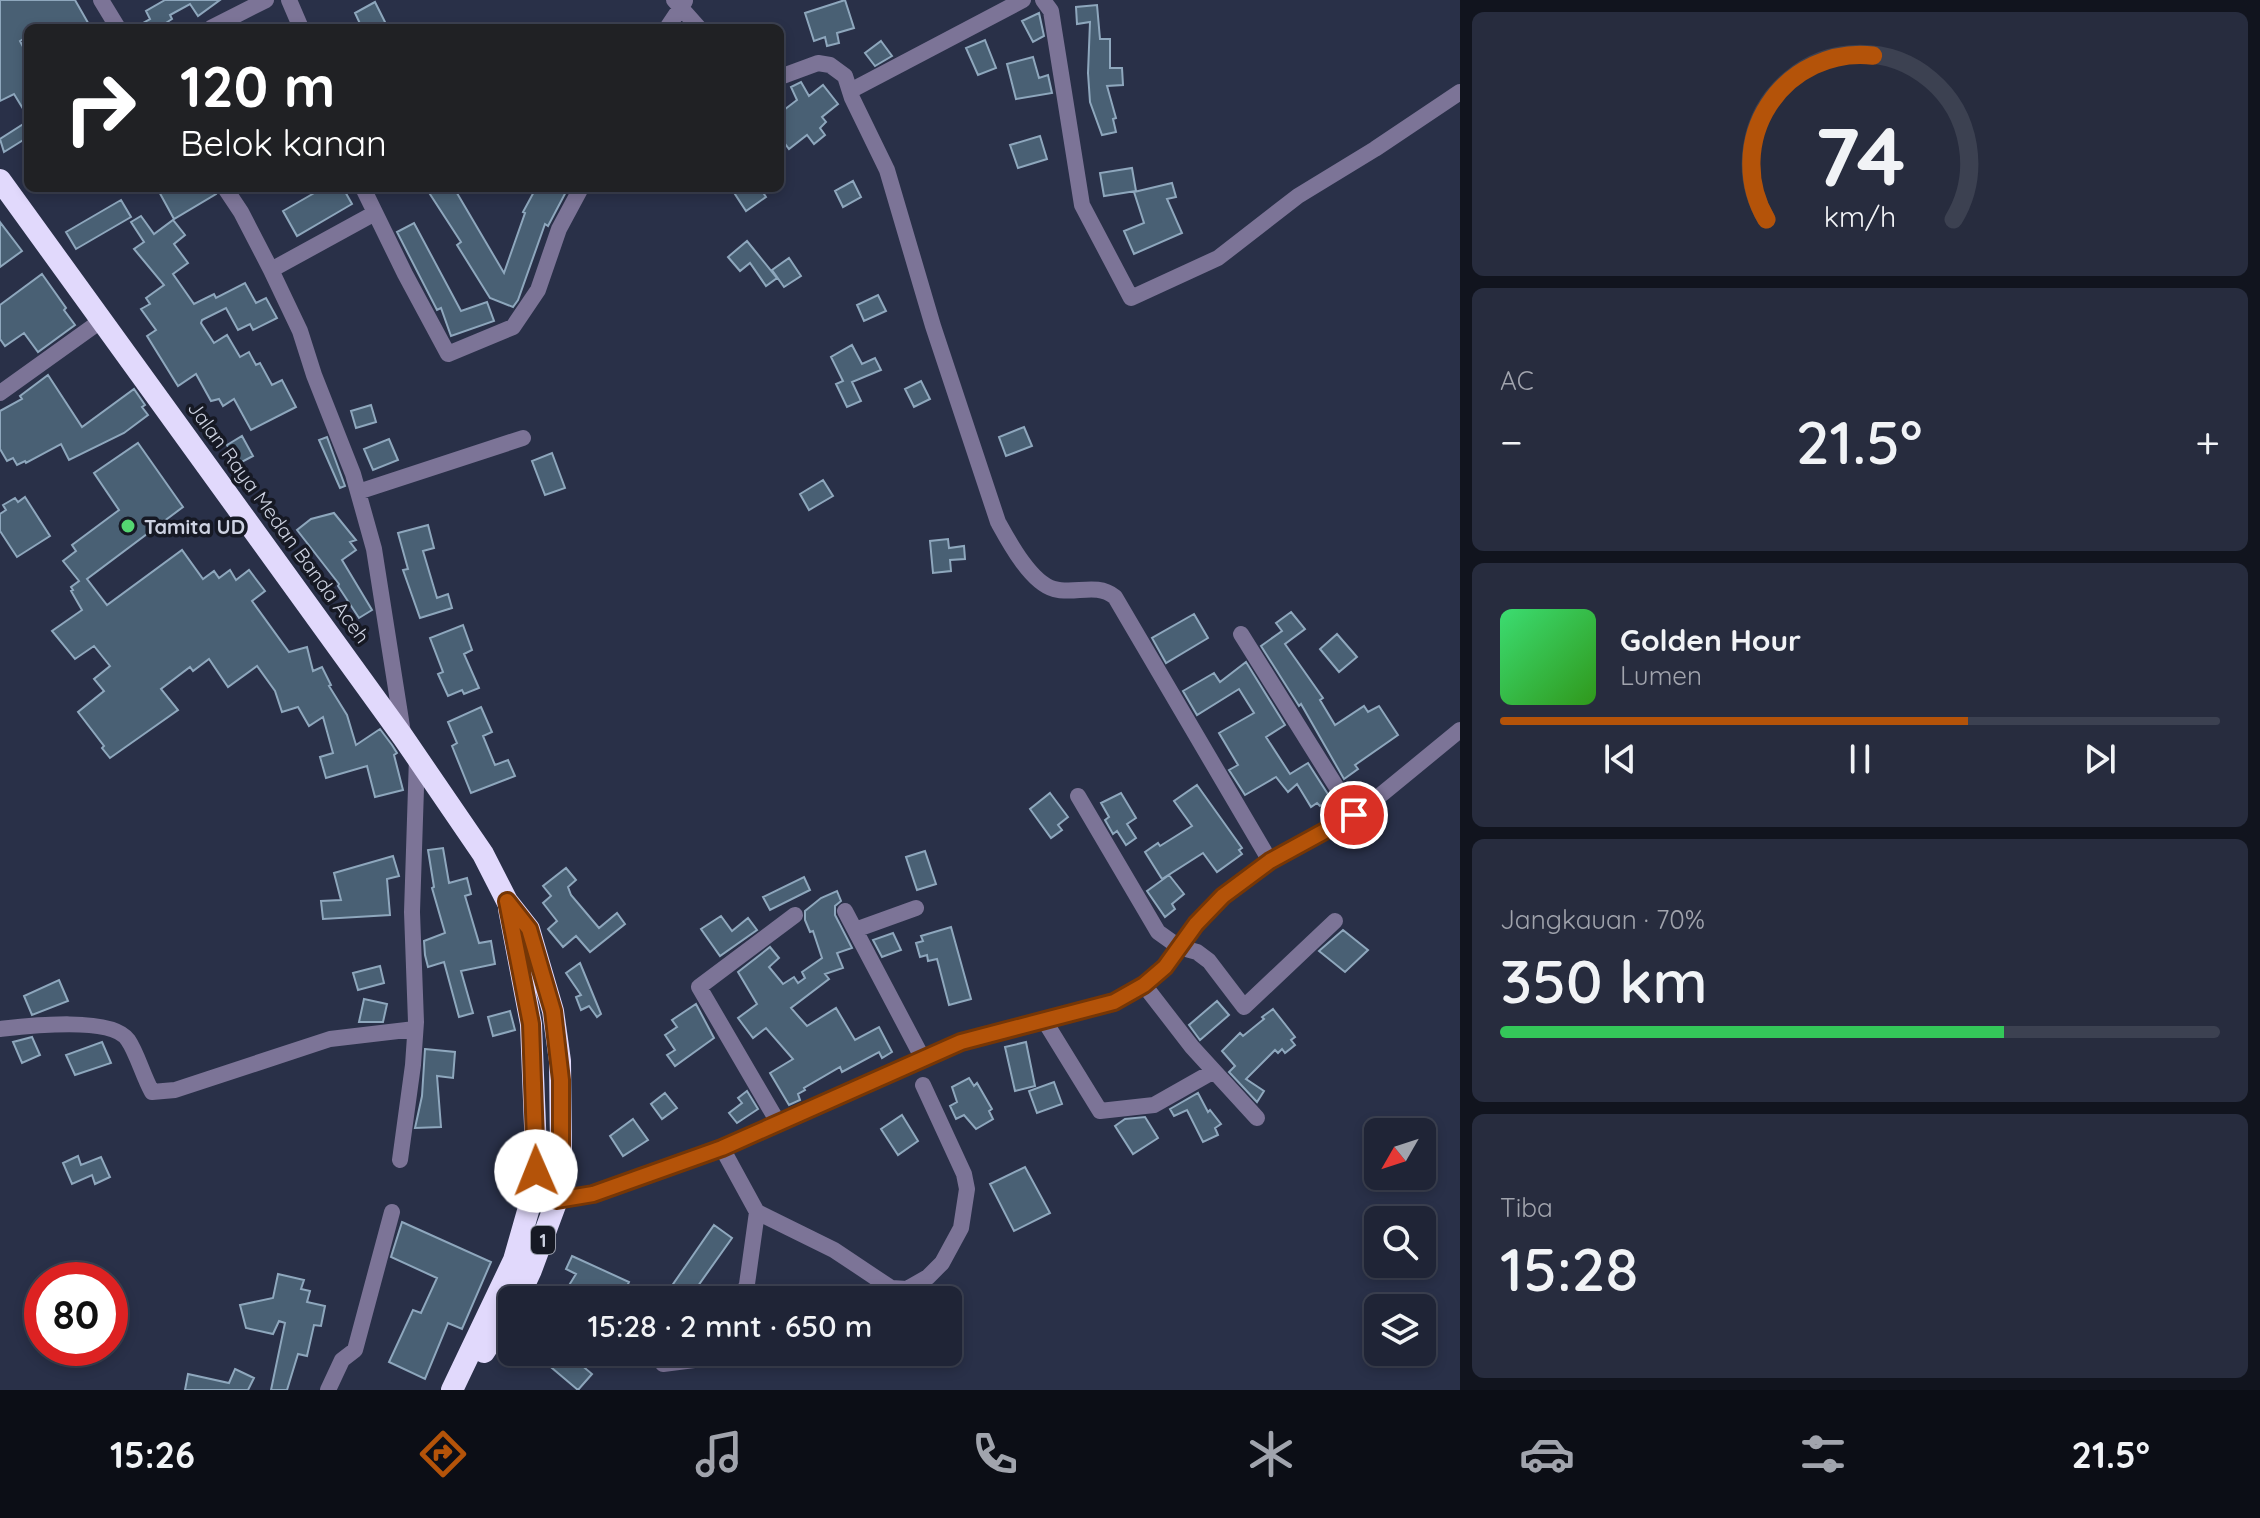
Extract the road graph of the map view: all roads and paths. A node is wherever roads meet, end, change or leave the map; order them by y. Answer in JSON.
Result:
{"nodes":[{"id":1,"x":101,"y":0,"type":"edge"},
{"id":2,"x":266,"y":0,"type":"edge"},
{"id":3,"x":289,"y":0,"type":"edge"},
{"id":4,"x":1023,"y":0,"type":"edge"},
{"id":5,"x":1043,"y":0,"type":"edge"},
{"id":6,"x":686,"y":10,"type":"edge"},
{"id":7,"x":116,"y":24,"type":"edge"},
{"id":8,"x":219,"y":24,"type":"edge"},
{"id":9,"x":299,"y":24,"type":"edge"},
{"id":10,"x":671,"y":24,"type":"edge"},
{"id":11,"x":784,"y":76,"type":"edge"},
{"id":12,"x":850,"y":91,"type":"junction"},
{"id":13,"x":1460,"y":92,"type":"edge"},
{"id":14,"x":0,"y":180,"type":"edge"},
{"id":15,"x":228,"y":192,"type":"edge"},
{"id":16,"x":365,"y":192,"type":"edge"},
{"id":17,"x":579,"y":192,"type":"edge"},
{"id":18,"x":375,"y":213,"type":"junction"},
{"id":19,"x":271,"y":270,"type":"junction"},
{"id":20,"x":102,"y":320,"type":"junction"},
{"id":21,"x":0,"y":393,"type":"edge"},
{"id":22,"x":523,"y":438,"type":"dead end"},
{"id":23,"x":358,"y":492,"type":"junction"},
{"id":24,"x":1241,"y":634,"type":"dead end"},
{"id":25,"x":1460,"y":730,"type":"edge"},
{"id":26,"x":403,"y":737,"type":"junction"},
{"id":27,"x":417,"y":757,"type":"junction"},
{"id":28,"x":1078,"y":796,"type":"dead end"},
{"id":29,"x":1354,"y":815,"type":"junction"},
{"id":30,"x":1270,"y":861,"type":"junction"},
{"id":31,"x":507,"y":901,"type":"junction"},
{"id":32,"x":916,"y":908,"type":"dead end"},
{"id":33,"x":845,"y":911,"type":"dead end"},
{"id":34,"x":795,"y":915,"type":"dead end"},
{"id":35,"x":1335,"y":921,"type":"dead end"},
{"id":36,"x":855,"y":930,"type":"junction"},
{"id":37,"x":1179,"y":947,"type":"junction"},
{"id":38,"x":1144,"y":985,"type":"junction"},
{"id":39,"x":1044,"y":1020,"type":"junction"},
{"id":40,"x":0,"y":1029,"type":"edge"},
{"id":41,"x":415,"y":1029,"type":"junction"},
{"id":42,"x":923,"y":1059,"type":"junction"},
{"id":43,"x":1214,"y":1071,"type":"junction"},
{"id":44,"x":923,"y":1085,"type":"dead end"},
{"id":45,"x":1257,"y":1118,"type":"dead end"},
{"id":46,"x":779,"y":1124,"type":"junction"},
{"id":47,"x":722,"y":1148,"type":"junction"},
{"id":48,"x":400,"y":1160,"type":"dead end"},
{"id":49,"x":557,"y":1200,"type":"junction"},
{"id":50,"x":392,"y":1212,"type":"dead end"},
{"id":51,"x":757,"y":1212,"type":"junction"},
{"id":52,"x":524,"y":1286,"type":"edge"},
{"id":53,"x":746,"y":1286,"type":"edge"},
{"id":54,"x":498,"y":1331,"type":"edge"},
{"id":55,"x":328,"y":1390,"type":"edge"},
{"id":56,"x":452,"y":1390,"type":"edge"},
{"id":57,"x":460,"y":1390,"type":"edge"}],
"edges":[{"from":1,"to":7,"type":"street"},
{"from":2,"to":8,"type":"street"},
{"from":3,"to":9,"type":"street"},
{"from":4,"to":12,"type":"street"},
{"from":5,"to":13,"type":"street"},
{"from":6,"to":10,"type":"street"},
{"from":11,"to":12,"type":"street"},
{"from":12,"to":30,"type":"street"},
{"from":14,"to":20,"type":"highway","name":"Jalan Raya Medan Banda Aceh","number":"1"},
{"from":15,"to":19,"type":"street"},
{"from":16,"to":18,"type":"street"},
{"from":17,"to":18,"type":"street"},
{"from":18,"to":19,"type":"street"},
{"from":19,"to":23,"type":"street"},
{"from":20,"to":21,"type":"street"},
{"from":20,"to":26,"type":"highway","name":"Jalan Raya Medan Banda Aceh","number":"1"},
{"from":22,"to":23,"type":"street"},
{"from":23,"to":26,"type":"street"},
{"from":24,"to":29,"type":"street"},
{"from":25,"to":29,"type":"street"},
{"from":26,"to":27,"type":"highway","name":"Jalan Raya Medan Banda Aceh","number":"1"},
{"from":27,"to":31,"type":"highway","name":"Jalan Raya Medan Banda Aceh","number":"1"},
{"from":27,"to":41,"type":"street"},
{"from":28,"to":37,"type":"street"},
{"from":29,"to":30,"type":"street"},
{"from":30,"to":37,"type":"street"},
{"from":31,"to":49,"type":"highway","name":"Jalan Raya Medan Banda Aceh","number":"1"},
{"from":31,"to":56,"type":"highway","name":"Jalan Raya Medan Banda Aceh","number":"1"},
{"from":32,"to":36,"type":"street"},
{"from":33,"to":36,"type":"street"},
{"from":34,"to":46,"type":"street"},
{"from":35,"to":37,"type":"street"},
{"from":36,"to":42,"type":"street"},
{"from":37,"to":38,"type":"street"},
{"from":38,"to":39,"type":"street"},
{"from":38,"to":43,"type":"street"},
{"from":39,"to":42,"type":"street"},
{"from":39,"to":43,"type":"street"},
{"from":40,"to":41,"type":"street"},
{"from":41,"to":48,"type":"street"},
{"from":42,"to":46,"type":"street"},
{"from":43,"to":45,"type":"street"},
{"from":44,"to":51,"type":"street"},
{"from":46,"to":47,"type":"street"},
{"from":47,"to":49,"type":"street"},
{"from":47,"to":51,"type":"street"},
{"from":49,"to":52,"type":"highway","name":"Jalan Raya Medan Banda Aceh","number":"1"},
{"from":50,"to":55,"type":"street"},
{"from":51,"to":53,"type":"street"},
{"from":54,"to":57,"type":"highway"}]}
